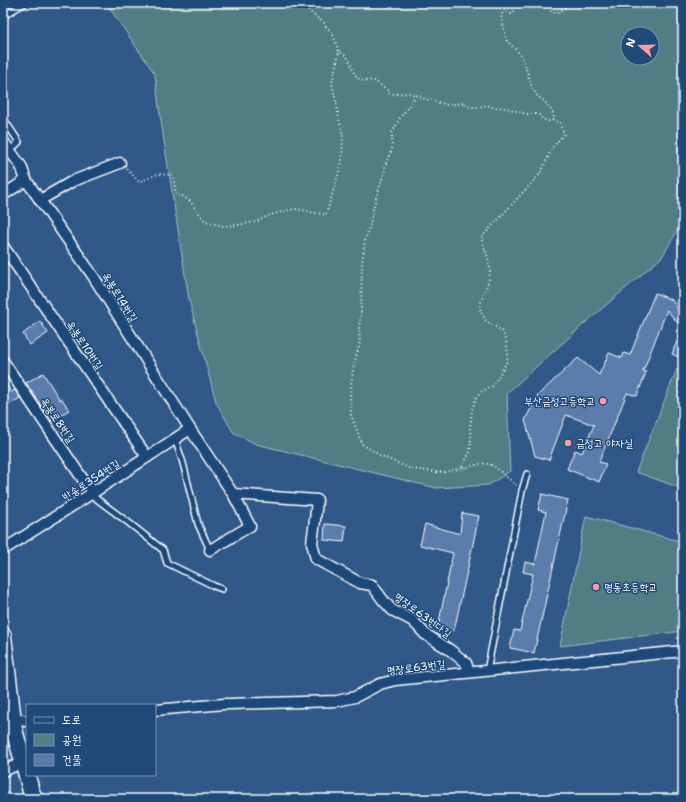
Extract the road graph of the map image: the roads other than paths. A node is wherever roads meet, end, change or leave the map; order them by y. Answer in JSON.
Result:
{"nodes":[{"id":1,"x":25,"y":3,"type":"edge"},
{"id":2,"x":3,"y":16,"type":"edge"},
{"id":3,"x":3,"y":118,"type":"edge"},
{"id":4,"x":3,"y":141,"type":"edge"},
{"id":5,"x":10,"y":151,"type":"junction"},
{"id":6,"x":120,"y":163,"type":"road end"},
{"id":7,"x":26,"y":180,"type":"junction"},
{"id":8,"x":3,"y":195,"type":"edge"},
{"id":9,"x":40,"y":200,"type":"junction"},
{"id":10,"x":3,"y":246,"type":"edge"},
{"id":11,"x":3,"y":361,"type":"edge"},
{"id":12,"x":190,"y":429,"type":"junction"},
{"id":13,"x":175,"y":439,"type":"junction"},
{"id":14,"x":147,"y":457,"type":"junction"},
{"id":15,"x":527,"y":474,"type":"dead end"},
{"id":16,"x":94,"y":492,"type":"junction"},
{"id":17,"x":233,"y":494,"type":"junction"},
{"id":18,"x":3,"y":550,"type":"edge"},
{"id":19,"x":210,"y":550,"type":"joint"},
{"id":20,"x":222,"y":589,"type":"dead end"},
{"id":21,"x":3,"y":636,"type":"edge"},
{"id":22,"x":683,"y":651,"type":"edge"},
{"id":23,"x":487,"y":671,"type":"junction"},
{"id":24,"x":469,"y":672,"type":"junction"},
{"id":25,"x":156,"y":710,"type":"edge"},
{"id":26,"x":20,"y":720,"type":"edge"},
{"id":27,"x":26,"y":771,"type":"edge"},
{"id":28,"x":3,"y":772,"type":"edge"},
{"id":29,"x":27,"y":776,"type":"edge"},
{"id":30,"x":35,"y":799,"type":"edge"}],
"edges":[{"from":1,"to":2,"type":"lane"},
{"from":3,"to":5,"type":"lane"},
{"from":4,"to":5,"type":"street","name":"옥봉로14번길"},
{"from":5,"to":7,"type":"street","name":"옥봉로14번길"},
{"from":6,"to":9,"type":"street"},
{"from":7,"to":8,"type":"street"},
{"from":7,"to":9,"type":"street","name":"옥봉로14번길"},
{"from":9,"to":12,"type":"street","name":"옥봉로14번길"},
{"from":10,"to":14,"type":"street","name":"옥봉로10번길"},
{"from":11,"to":16,"type":"street","name":"옥봉로8번길"},
{"from":12,"to":13,"type":"street","name":"반송로354번길"},
{"from":12,"to":17,"type":"street"},
{"from":13,"to":14,"type":"street","name":"반송로354번길"},
{"from":13,"to":19,"type":"lane"},
{"from":14,"to":16,"type":"street","name":"반송로354번길"},
{"from":15,"to":23,"type":"lane"},
{"from":16,"to":18,"type":"street","name":"반송로354번길"},
{"from":16,"to":20,"type":"lane"},
{"from":17,"to":19,"type":"street"},
{"from":17,"to":24,"type":"street","name":"명장로63번다길"},
{"from":21,"to":26,"type":"main road"},
{"from":22,"to":23,"type":"street","name":"명장로63번길"},
{"from":23,"to":24,"type":"street","name":"명장로63번길"},
{"from":24,"to":25,"type":"street","name":"명장로63번길"},
{"from":26,"to":27,"type":"main road"},
{"from":27,"to":28,"type":"street"},
{"from":29,"to":30,"type":"main road"}]}
